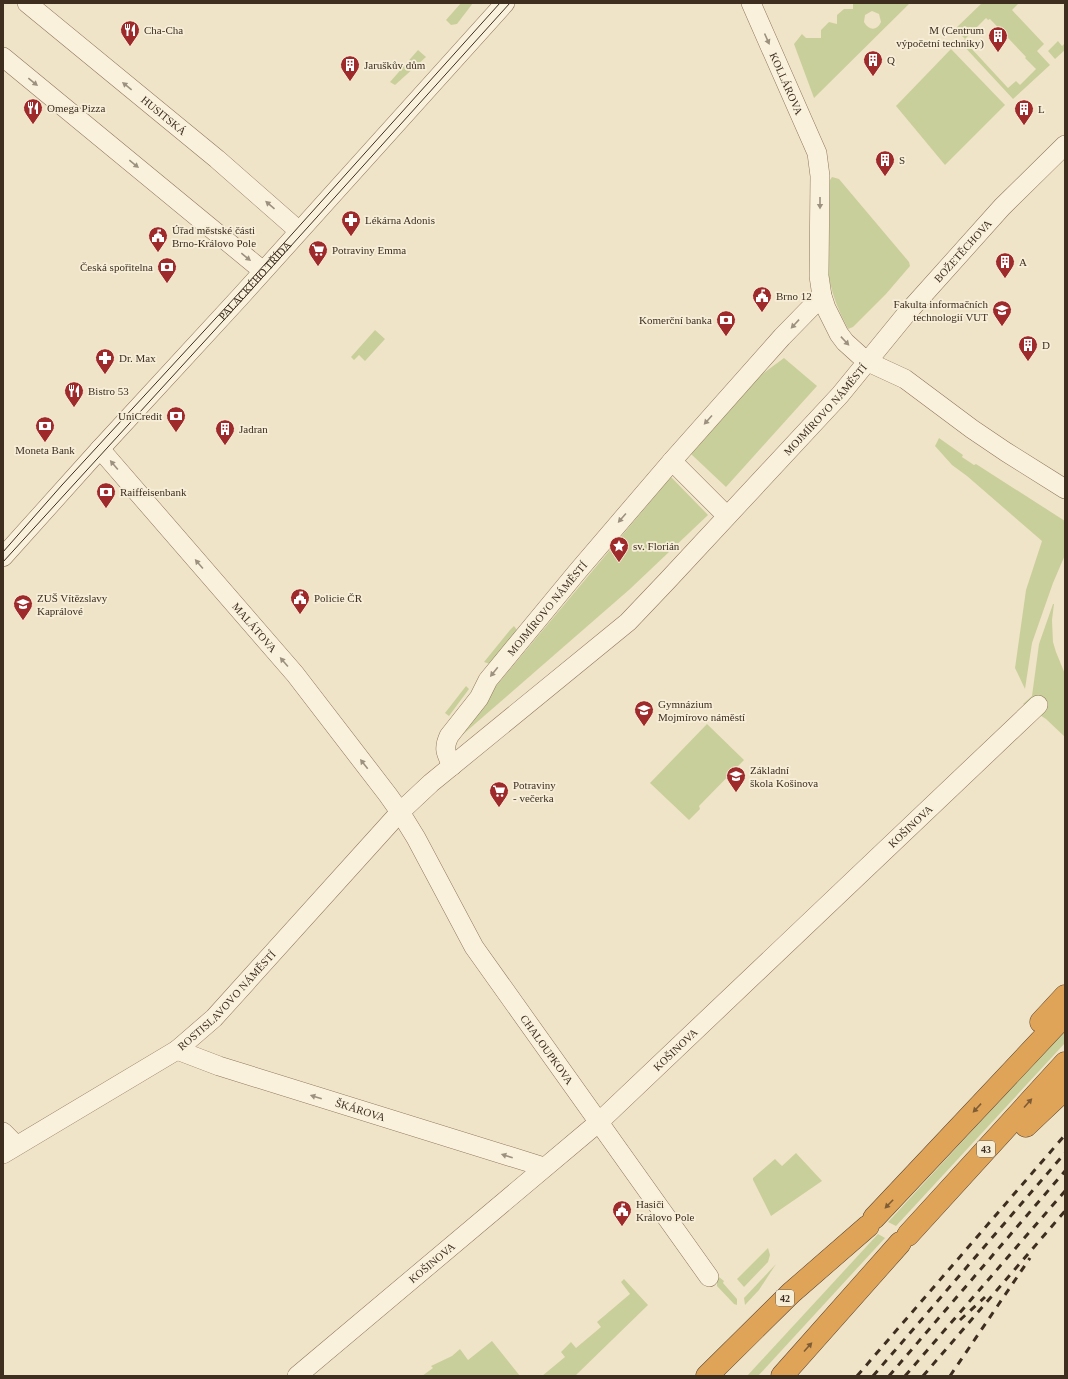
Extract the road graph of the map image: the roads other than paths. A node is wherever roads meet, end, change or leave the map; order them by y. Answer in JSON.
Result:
{"nodes":[{"id":1,"x":27,"y":3,"type":"edge"},
{"id":2,"x":505,"y":3,"type":"edge"},
{"id":3,"x":751,"y":3,"type":"edge"},
{"id":4,"x":3,"y":57,"type":"edge"},
{"id":5,"x":1065,"y":145,"type":"edge"},
{"id":6,"x":818,"y":164,"type":"joint"},
{"id":7,"x":300,"y":231,"type":"junction"},
{"id":8,"x":263,"y":271,"type":"junction"},
{"id":9,"x":822,"y":296,"type":"junction"},
{"id":10,"x":866,"y":361,"type":"junction"},
{"id":11,"x":100,"y":449,"type":"junction"},
{"id":12,"x":672,"y":461,"type":"junction"},
{"id":13,"x":1065,"y":488,"type":"edge"},
{"id":14,"x":727,"y":516,"type":"junction"},
{"id":15,"x":3,"y":558,"type":"edge"},
{"id":16,"x":1038,"y":705,"type":"dead end"},
{"id":17,"x":452,"y":766,"type":"junction"},
{"id":18,"x":400,"y":812,"type":"junction"},
{"id":19,"x":1065,"y":996,"type":"edge"},
{"id":20,"x":1065,"y":1015,"type":"edge"},
{"id":21,"x":177,"y":1050,"type":"junction"},
{"id":22,"x":1065,"y":1063,"type":"edge"},
{"id":23,"x":1013,"y":1069,"type":"junction"},
{"id":24,"x":1065,"y":1089,"type":"edge"},
{"id":25,"x":598,"y":1122,"type":"junction"},
{"id":26,"x":3,"y":1132,"type":"edge"},
{"id":27,"x":10,"y":1149,"type":"edge"},
{"id":28,"x":544,"y":1167,"type":"junction"},
{"id":29,"x":871,"y":1222,"type":"junction"},
{"id":30,"x":904,"y":1239,"type":"junction"},
{"id":31,"x":709,"y":1277,"type":"dead end"},
{"id":32,"x":297,"y":1376,"type":"edge"},
{"id":33,"x":707,"y":1376,"type":"edge"},
{"id":34,"x":726,"y":1376,"type":"edge"},
{"id":35,"x":782,"y":1376,"type":"edge"}],
"edges":[{"from":7,"to":1,"type":"street","name":"HUSITSKÁ","one_way":true},
{"from":2,"to":7,"type":"street","name":"PALACKÉHO TŘÍDA"},
{"from":3,"to":6,"type":"street","name":"KOLLÁROVA","one_way":true},
{"from":4,"to":8,"type":"street","one_way":true},
{"from":5,"to":10,"type":"street","name":"BOŽETĚCHOVA"},
{"from":6,"to":9,"type":"street","name":"MOJMÍROVO NÁMĚSTÍ","one_way":true},
{"from":7,"to":8,"type":"street","name":"PALACKÉHO TŘÍDA"},
{"from":8,"to":11,"type":"street","name":"PALACKÉHO TŘÍDA"},
{"from":9,"to":10,"type":"street","name":"MOJMÍROVO NÁMĚSTÍ","one_way":true},
{"from":9,"to":12,"type":"street","name":"MOJMÍROVO NÁMĚSTÍ","one_way":true},
{"from":10,"to":13,"type":"street"},
{"from":10,"to":14,"type":"street","name":"MOJMÍROVO NÁMĚSTÍ"},
{"from":11,"to":15,"type":"street","name":"PALACKÉHO TŘÍDA"},
{"from":18,"to":11,"type":"street","name":"MALÁTOVA","one_way":true},
{"from":12,"to":14,"type":"street"},
{"from":12,"to":17,"type":"street","name":"MOJMÍROVO NÁMĚSTÍ","one_way":true},
{"from":14,"to":17,"type":"street","name":"MOJMÍROVO NÁMĚSTÍ"},
{"from":16,"to":25,"type":"street","name":"KOŠINOVA"},
{"from":17,"to":18,"type":"street","name":"MOJMÍROVO NÁMĚSTÍ"},
{"from":18,"to":21,"type":"street","name":"ROSTISLAVOVO NÁMĚSTÍ"},
{"from":18,"to":25,"type":"street","name":"CHALOUPKOVA"},
{"from":19,"to":23,"type":"highway"},
{"from":20,"to":23,"type":"highway"},
{"from":21,"to":27,"type":"street","name":"ROSTISLAVOVO NÁMĚSTÍ"},
{"from":28,"to":21,"type":"street","name":"ŠKÁROVA","one_way":true},
{"from":30,"to":22,"type":"highway","number":"43","one_way":true},
{"from":23,"to":29,"type":"highway","one_way":true},
{"from":24,"to":30,"type":"highway","number":"43"},
{"from":25,"to":28,"type":"street","name":"KOŠINOVA"},
{"from":25,"to":31,"type":"street","name":"CHALOUPKOVA"},
{"from":26,"to":27,"type":"street"},
{"from":28,"to":32,"type":"street","name":"KOŠINOVA"},
{"from":29,"to":33,"type":"highway","number":"42"},
{"from":29,"to":34,"type":"highway"},
{"from":35,"to":30,"type":"highway","number":"43","one_way":true}]}
